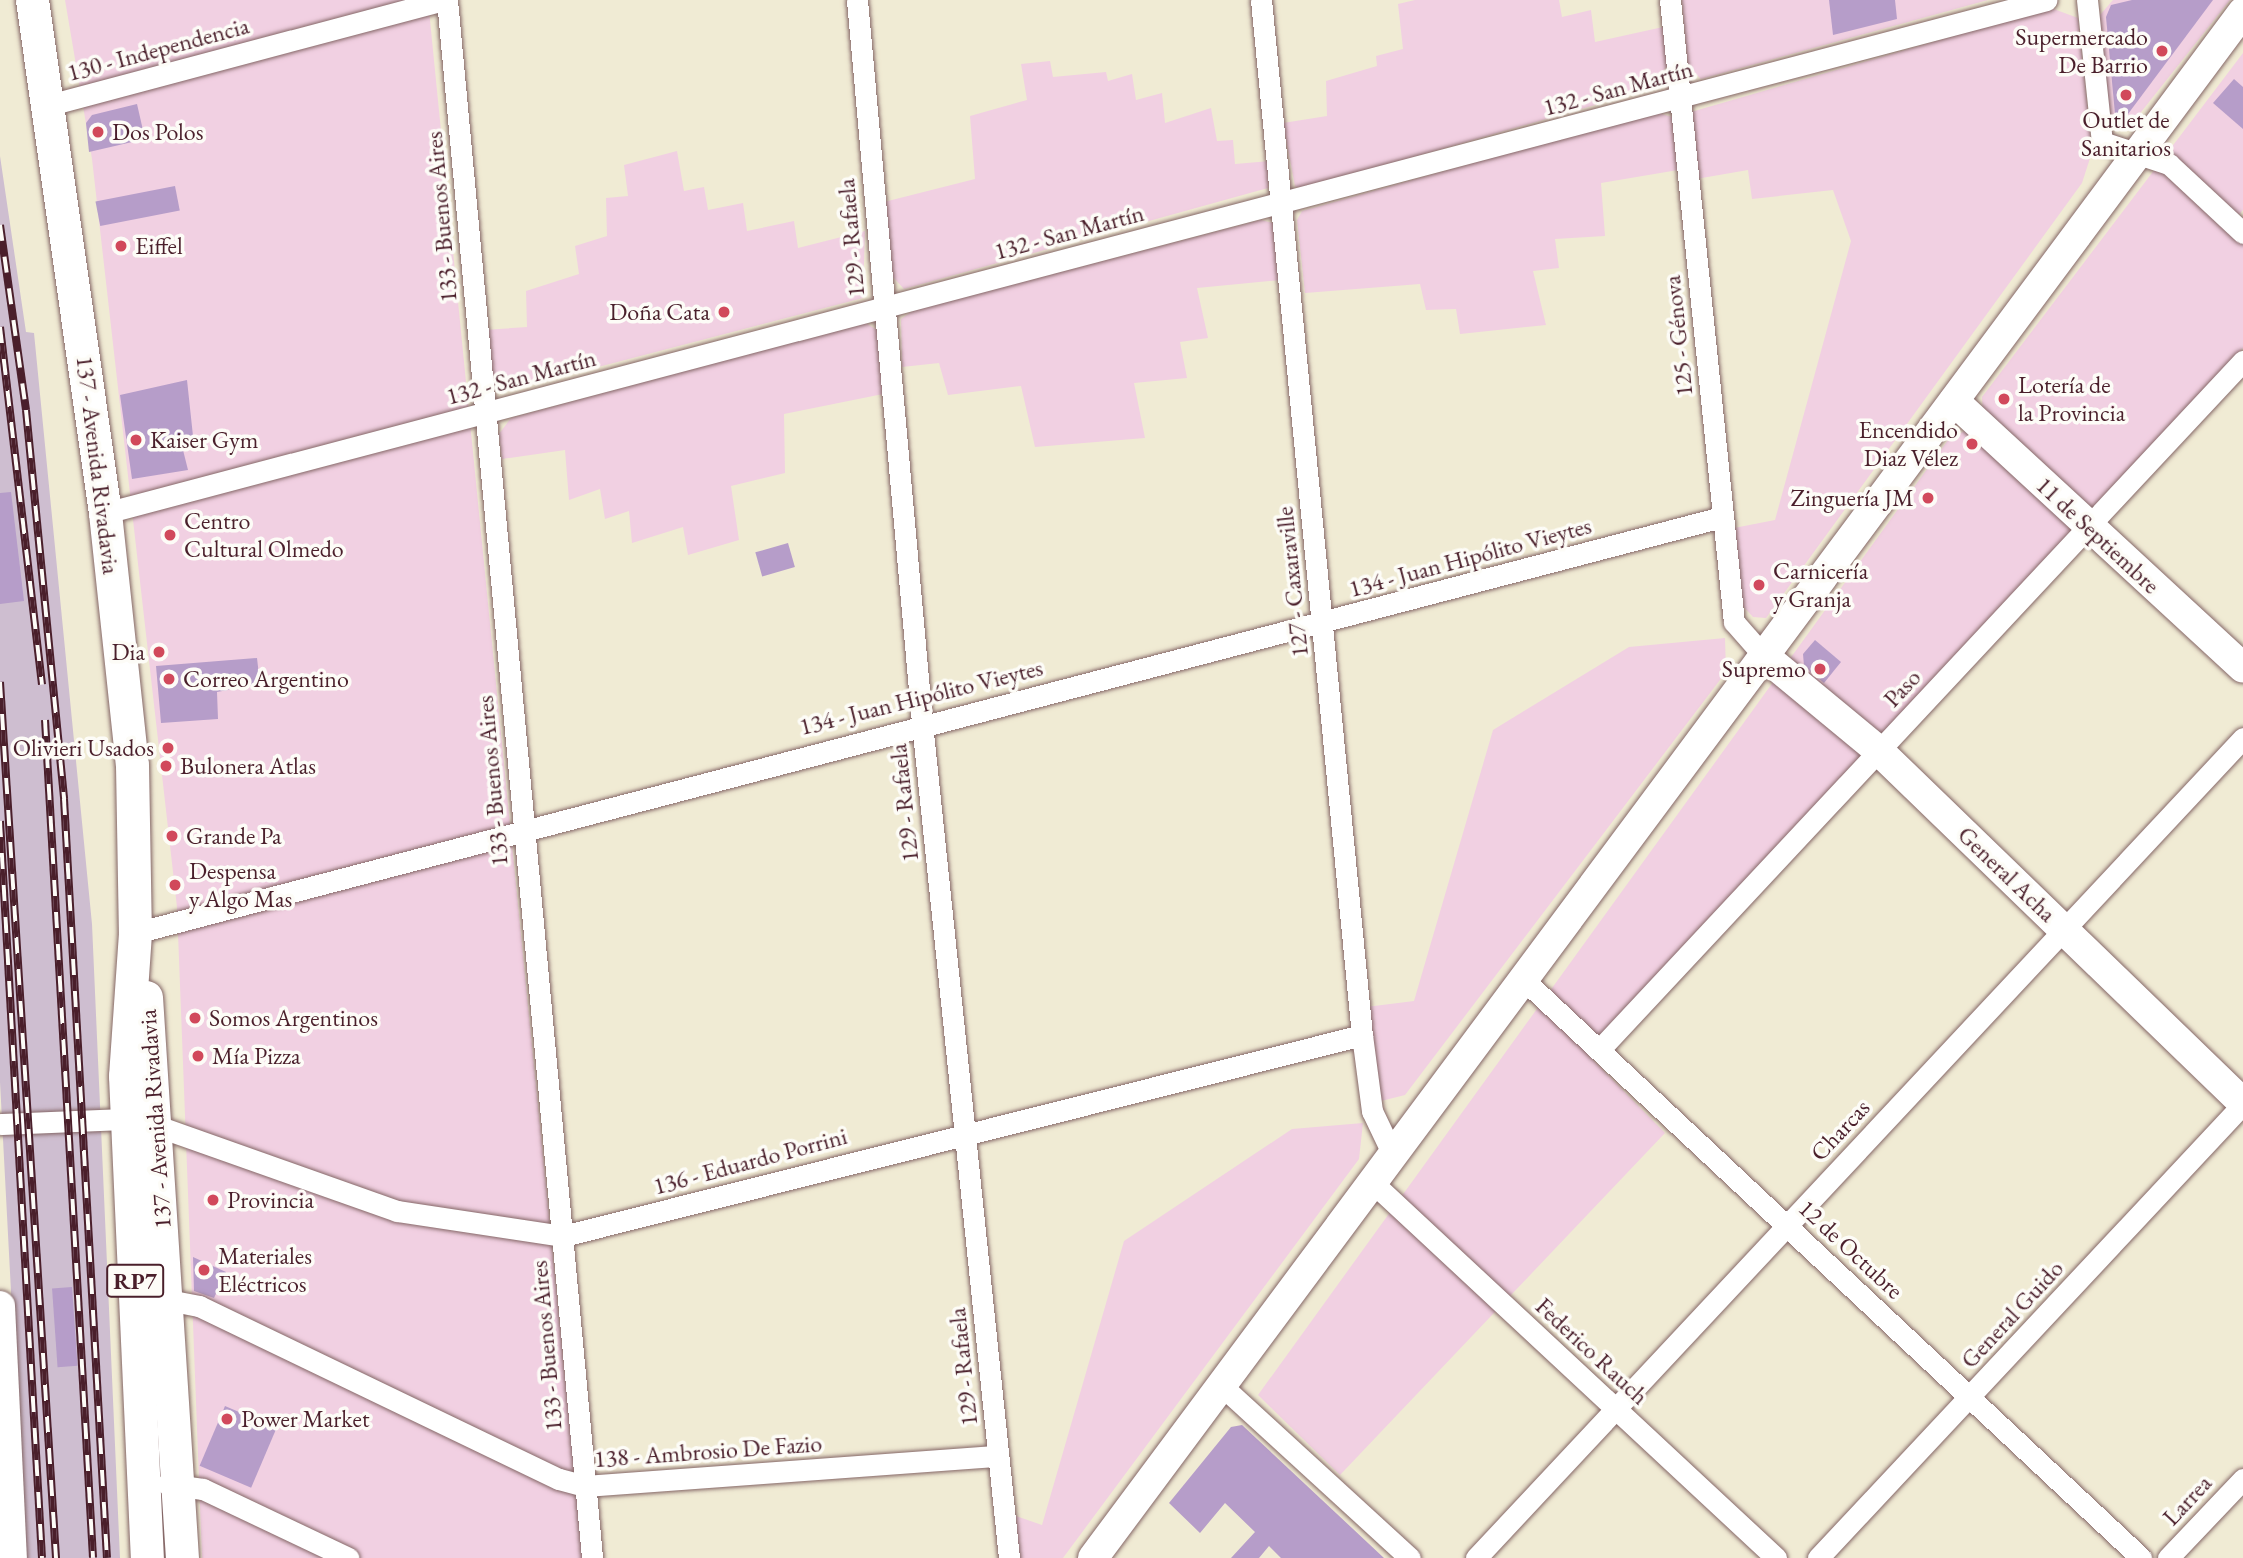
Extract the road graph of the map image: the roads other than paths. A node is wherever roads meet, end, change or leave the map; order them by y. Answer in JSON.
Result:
{"nodes":[{"id":1,"x":32,"y":0,"type":"edge"},
{"id":2,"x":445,"y":0,"type":"edge"},
{"id":3,"x":858,"y":0,"type":"edge"},
{"id":4,"x":1261,"y":0,"type":"edge"},
{"id":5,"x":1670,"y":0,"type":"edge"},
{"id":6,"x":2046,"y":0,"type":"edge"},
{"id":7,"x":2087,"y":0,"type":"edge"},
{"id":8,"x":2243,"y":12,"type":"edge"},
{"id":9,"x":1680,"y":99,"type":"junction"},
{"id":10,"x":49,"y":105,"type":"junction"},
{"id":11,"x":2136,"y":154,"type":"junction"},
{"id":12,"x":1281,"y":204,"type":"junction"},
{"id":13,"x":2243,"y":233,"type":"edge"},
{"id":14,"x":883,"y":307,"type":"junction"},
{"id":15,"x":2243,"y":361,"type":"edge"},
{"id":16,"x":1954,"y":401,"type":"junction"},
{"id":17,"x":486,"y":413,"type":"junction"},
{"id":18,"x":105,"y":513,"type":"junction"},
{"id":19,"x":1722,"y":517,"type":"junction"},
{"id":20,"x":2089,"y":526,"type":"junction"},
{"id":21,"x":1323,"y":624,"type":"junction"},
{"id":22,"x":1763,"y":655,"type":"junction"},
{"id":23,"x":2243,"y":668,"type":"edge"},
{"id":24,"x":922,"y":723,"type":"junction"},
{"id":25,"x":2243,"y":738,"type":"edge"},
{"id":26,"x":1879,"y":751,"type":"junction"},
{"id":27,"x":522,"y":829,"type":"junction"},
{"id":28,"x":2064,"y":929,"type":"junction"},
{"id":29,"x":135,"y":933,"type":"junction"},
{"id":30,"x":1524,"y":979,"type":"junction"},
{"id":31,"x":1362,"y":1035,"type":"junction"},
{"id":32,"x":1600,"y":1049,"type":"junction"},
{"id":33,"x":2243,"y":1103,"type":"edge"},
{"id":34,"x":142,"y":1122,"type":"junction"},
{"id":35,"x":0,"y":1125,"type":"edge"},
{"id":36,"x":964,"y":1130,"type":"junction"},
{"id":37,"x":1393,"y":1155,"type":"junction"},
{"id":38,"x":1372,"y":1182,"type":"junction"},
{"id":39,"x":1787,"y":1225,"type":"junction"},
{"id":40,"x":563,"y":1236,"type":"junction"},
{"id":41,"x":168,"y":1300,"type":"junction"},
{"id":42,"x":0,"y":1306,"type":"edge"},
{"id":43,"x":1221,"y":1385,"type":"junction"},
{"id":44,"x":1972,"y":1397,"type":"junction"},
{"id":45,"x":1615,"y":1409,"type":"junction"},
{"id":46,"x":998,"y":1455,"type":"junction"},
{"id":47,"x":2243,"y":1479,"type":"edge"},
{"id":48,"x":178,"y":1484,"type":"junction"},
{"id":49,"x":144,"y":1485,"type":"junction"},
{"id":50,"x":585,"y":1486,"type":"junction"},
{"id":51,"x":12,"y":1558,"type":"edge"},
{"id":52,"x":148,"y":1558,"type":"edge"},
{"id":53,"x":183,"y":1558,"type":"edge"},
{"id":54,"x":348,"y":1558,"type":"edge"},
{"id":55,"x":592,"y":1558,"type":"edge"},
{"id":56,"x":1009,"y":1558,"type":"edge"},
{"id":57,"x":1093,"y":1558,"type":"edge"},
{"id":58,"x":1410,"y":1558,"type":"edge"},
{"id":59,"x":1476,"y":1558,"type":"edge"},
{"id":60,"x":1776,"y":1558,"type":"edge"},
{"id":61,"x":1818,"y":1558,"type":"edge"},
{"id":62,"x":2141,"y":1558,"type":"edge"},
{"id":63,"x":2168,"y":1558,"type":"edge"}],
"edges":[{"from":1,"to":10,"type":"main road","name":"137 - Avenida Rivadavia","number":"RP7"},
{"from":2,"to":10,"type":"street","name":"130 - Independencia"},
{"from":2,"to":17,"type":"street","name":"133 - Buenos Aires"},
{"from":3,"to":14,"type":"street","name":"129 - Rafaela"},
{"from":4,"to":12,"type":"street","name":"127 - Caxaraville"},
{"from":5,"to":9,"type":"street","name":"125 - Génova"},
{"from":6,"to":9,"type":"street","name":"132 - San Martín"},
{"from":7,"to":11,"type":"street"},
{"from":8,"to":11,"type":"main road"},
{"from":9,"to":12,"type":"street","name":"132 - San Martín"},
{"from":9,"to":19,"type":"street","name":"125 - Génova"},
{"from":10,"to":18,"type":"main road","name":"137 - Avenida Rivadavia","number":"RP7"},
{"from":11,"to":13,"type":"street"},
{"from":11,"to":16,"type":"main road"},
{"from":12,"to":14,"type":"street","name":"132 - San Martín"},
{"from":12,"to":21,"type":"street","name":"127 - Caxaraville"},
{"from":14,"to":17,"type":"street","name":"132 - San Martín"},
{"from":14,"to":24,"type":"street","name":"129 - Rafaela"},
{"from":15,"to":20,"type":"street","name":"Paso"},
{"from":16,"to":20,"type":"main road","name":"11 de Septiembre"},
{"from":16,"to":22,"type":"main road"},
{"from":17,"to":18,"type":"street","name":"132 - San Martín"},
{"from":17,"to":27,"type":"street","name":"133 - Buenos Aires"},
{"from":18,"to":29,"type":"main road","name":"137 - Avenida Rivadavia","number":"RP7"},
{"from":19,"to":21,"type":"street","name":"134 - Juan Hipólito Vieytes"},
{"from":19,"to":22,"type":"street","name":"125 - Génova"},
{"from":20,"to":23,"type":"main road","name":"11 de Septiembre"},
{"from":20,"to":26,"type":"street","name":"Paso"},
{"from":21,"to":24,"type":"street","name":"134 - Juan Hipólito Vieytes"},
{"from":21,"to":31,"type":"street","name":"127 - Caxaraville"},
{"from":22,"to":26,"type":"main road","name":"General Acha"},
{"from":22,"to":30,"type":"main road"},
{"from":24,"to":27,"type":"street","name":"134 - Juan Hipólito Vieytes"},
{"from":24,"to":36,"type":"street","name":"129 - Rafaela"},
{"from":25,"to":28,"type":"street","name":"Charcas"},
{"from":26,"to":28,"type":"main road","name":"General Acha"},
{"from":26,"to":32,"type":"street","name":"Paso"},
{"from":27,"to":29,"type":"street","name":"134 - Juan Hipólito Vieytes"},
{"from":27,"to":40,"type":"street","name":"133 - Buenos Aires"},
{"from":28,"to":33,"type":"main road","name":"General Acha"},
{"from":28,"to":39,"type":"street","name":"Charcas"},
{"from":29,"to":34,"type":"main road","name":"137 - Avenida Rivadavia","number":"RP7"},
{"from":30,"to":32,"type":"street","name":"12 de Octubre"},
{"from":30,"to":37,"type":"main road"},
{"from":31,"to":36,"type":"street","name":"136 - Eduardo Porrini"},
{"from":31,"to":37,"type":"street","name":"127 - Caxaraville"},
{"from":32,"to":39,"type":"street","name":"12 de Octubre"},
{"from":33,"to":44,"type":"street","name":"General Guido"},
{"from":34,"to":35,"type":"street","name":"136 - Eduardo Porrini"},
{"from":34,"to":40,"type":"street","name":"136 - Eduardo Porrini"},
{"from":34,"to":41,"type":"main road","name":"137 - Avenida Rivadavia","number":"RP7"},
{"from":34,"to":49,"type":"main road","name":"137 - Avenida Rivadavia","number":"RP7"},
{"from":36,"to":40,"type":"street","name":"136 - Eduardo Porrini"},
{"from":36,"to":46,"type":"street","name":"129 - Rafaela"},
{"from":37,"to":38,"type":"main road"},
{"from":38,"to":43,"type":"main road"},
{"from":38,"to":45,"type":"street","name":"Federico Rauch"},
{"from":39,"to":44,"type":"street","name":"12 de Octubre"},
{"from":39,"to":45,"type":"street","name":"Charcas"},
{"from":40,"to":50,"type":"street","name":"133 - Buenos Aires"},
{"from":41,"to":48,"type":"main road","name":"137 - Avenida Rivadavia","number":"RP7"},
{"from":41,"to":50,"type":"street","name":"138 - Ambrosio De Fazio"},
{"from":42,"to":51,"type":"main road"},
{"from":43,"to":57,"type":"main road"},
{"from":43,"to":58,"type":"street"},
{"from":44,"to":61,"type":"street","name":"General Guido"},
{"from":44,"to":62,"type":"street","name":"12 de Octubre"},
{"from":45,"to":59,"type":"street","name":"Charcas"},
{"from":45,"to":60,"type":"street","name":"Federico Rauch"},
{"from":46,"to":50,"type":"street","name":"138 - Ambrosio De Fazio"},
{"from":46,"to":56,"type":"street","name":"129 - Rafaela"},
{"from":47,"to":63,"type":"street","name":"Larrea"},
{"from":48,"to":49,"type":"street"},
{"from":48,"to":53,"type":"main road","name":"137 - Avenida Rivadavia","number":"RP7"},
{"from":48,"to":54,"type":"street"},
{"from":49,"to":52,"type":"main road","name":"137 - Avenida Rivadavia","number":"RP7"},
{"from":50,"to":55,"type":"street","name":"133 - Buenos Aires"}]}
